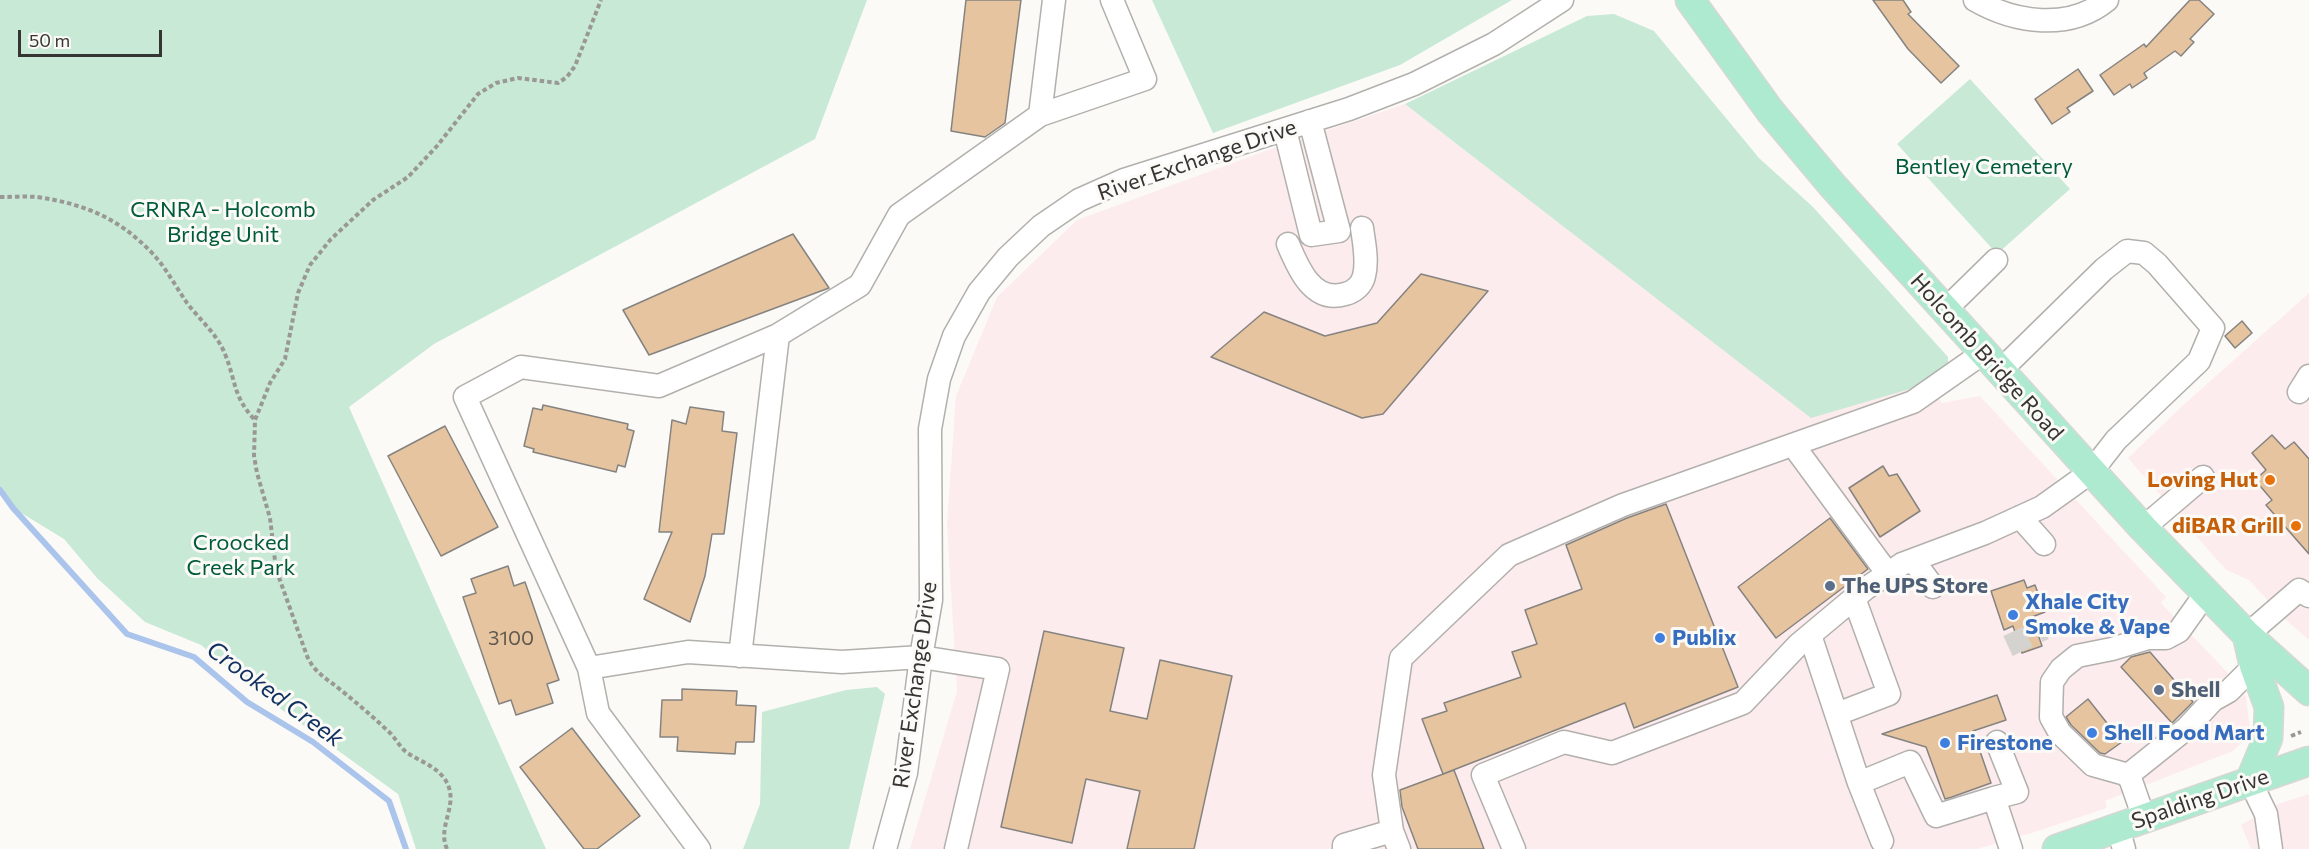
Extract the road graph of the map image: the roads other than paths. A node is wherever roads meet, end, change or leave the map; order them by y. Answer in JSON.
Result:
{"nodes":[{"id":1,"x":1054,"y":0,"type":"edge"},
{"id":2,"x":1112,"y":0,"type":"edge"},
{"id":3,"x":1562,"y":0,"type":"edge"},
{"id":4,"x":1690,"y":0,"type":"edge"},
{"id":5,"x":1976,"y":0,"type":"edge"},
{"id":6,"x":2107,"y":0,"type":"edge"},
{"id":7,"x":1040,"y":115,"type":"junction"},
{"id":8,"x":1310,"y":122,"type":"junction"},
{"id":9,"x":1285,"y":130,"type":"junction"},
{"id":10,"x":1362,"y":228,"type":"dead end"},
{"id":11,"x":1288,"y":244,"type":"dead end"},
{"id":12,"x":1996,"y":260,"type":"dead end"},
{"id":13,"x":1945,"y":310,"type":"junction"},
{"id":14,"x":778,"y":335,"type":"junction"},
{"id":15,"x":1991,"y":362,"type":"junction"},
{"id":16,"x":1793,"y":445,"type":"junction"},
{"id":17,"x":2091,"y":472,"type":"junction"},
{"id":18,"x":2204,"y":477,"type":"dead end"},
{"id":19,"x":2020,"y":517,"type":"junction"},
{"id":20,"x":2143,"y":528,"type":"junction"},
{"id":21,"x":2044,"y":544,"type":"dead end"},
{"id":22,"x":1913,"y":560,"type":"junction"},
{"id":23,"x":1888,"y":574,"type":"junction"},
{"id":24,"x":1934,"y":587,"type":"dead end"},
{"id":25,"x":2206,"y":593,"type":"junction"},
{"id":26,"x":2309,"y":596,"type":"edge"},
{"id":27,"x":1854,"y":598,"type":"junction"},
{"id":28,"x":1810,"y":635,"type":"junction"},
{"id":29,"x":2247,"y":635,"type":"junction"},
{"id":30,"x":740,"y":656,"type":"junction"},
{"id":31,"x":921,"y":657,"type":"junction"},
{"id":32,"x":2254,"y":666,"type":"junction"},
{"id":33,"x":589,"y":668,"type":"junction"},
{"id":34,"x":2309,"y":692,"type":"edge"},
{"id":35,"x":1837,"y":714,"type":"junction"},
{"id":36,"x":1997,"y":742,"type":"dead end"},
{"id":37,"x":2309,"y":761,"type":"edge"},
{"id":38,"x":2127,"y":776,"type":"junction"},
{"id":39,"x":2250,"y":781,"type":"junction"},
{"id":40,"x":1859,"y":783,"type":"junction"},
{"id":41,"x":1994,"y":798,"type":"junction"},
{"id":42,"x":2128,"y":832,"type":"edge"},
{"id":43,"x":1395,"y":840,"type":"edge"},
{"id":44,"x":1877,"y":846,"type":"edge"},
{"id":45,"x":1344,"y":847,"type":"edge"},
{"id":46,"x":699,"y":849,"type":"edge"},
{"id":47,"x":885,"y":849,"type":"edge"},
{"id":48,"x":956,"y":849,"type":"edge"},
{"id":49,"x":1514,"y":849,"type":"edge"},
{"id":50,"x":2011,"y":849,"type":"edge"},
{"id":51,"x":2057,"y":849,"type":"edge"},
{"id":52,"x":2271,"y":849,"type":"edge"}],
"edges":[{"from":1,"to":7,"type":"street"},
{"from":2,"to":7,"type":"street"},
{"from":3,"to":8,"type":"street","name":"River Exchange Drive"},
{"from":4,"to":13,"type":"main road","name":"Holcomb Bridge Road"},
{"from":5,"to":6,"type":"street"},
{"from":7,"to":14,"type":"street"},
{"from":8,"to":9,"type":"street","name":"River Exchange Drive"},
{"from":8,"to":9,"type":"street"},
{"from":9,"to":31,"type":"street","name":"River Exchange Drive"},
{"from":10,"to":11,"type":"street"},
{"from":12,"to":13,"type":"street"},
{"from":13,"to":15,"type":"main road","name":"Holcomb Bridge Road"},
{"from":14,"to":30,"type":"street"},
{"from":14,"to":33,"type":"street"},
{"from":15,"to":16,"type":"street"},
{"from":15,"to":17,"type":"main road","name":"Holcomb Bridge Road"},
{"from":15,"to":17,"type":"street"},
{"from":16,"to":23,"type":"street"},
{"from":16,"to":43,"type":"street"},
{"from":17,"to":19,"type":"street"},
{"from":17,"to":20,"type":"main road","name":"Holcomb Bridge Road"},
{"from":18,"to":20,"type":"street"},
{"from":19,"to":21,"type":"street"},
{"from":19,"to":22,"type":"street"},
{"from":20,"to":25,"type":"main road","name":"Holcomb Bridge Road"},
{"from":22,"to":23,"type":"street"},
{"from":22,"to":24,"type":"street"},
{"from":23,"to":27,"type":"street"},
{"from":25,"to":29,"type":"main road","name":"Holcomb Bridge Road"},
{"from":25,"to":38,"type":"street"},
{"from":26,"to":29,"type":"street"},
{"from":27,"to":28,"type":"street"},
{"from":27,"to":35,"type":"street"},
{"from":28,"to":35,"type":"street"},
{"from":28,"to":49,"type":"street"},
{"from":29,"to":32,"type":"main road"},
{"from":29,"to":34,"type":"main road","name":"Holcomb Bridge Road"},
{"from":30,"to":31,"type":"street"},
{"from":30,"to":33,"type":"street"},
{"from":31,"to":47,"type":"street","name":"River Exchange Drive"},
{"from":31,"to":48,"type":"street"},
{"from":32,"to":38,"type":"street"},
{"from":32,"to":39,"type":"main road"},
{"from":33,"to":46,"type":"street"},
{"from":35,"to":40,"type":"street"},
{"from":36,"to":41,"type":"street"},
{"from":37,"to":39,"type":"main road","name":"Spalding Drive"},
{"from":38,"to":42,"type":"street"},
{"from":39,"to":42,"type":"main road","name":"Spalding Drive"},
{"from":39,"to":52,"type":"street"},
{"from":40,"to":41,"type":"street"},
{"from":40,"to":44,"type":"street"},
{"from":41,"to":50,"type":"street"},
{"from":42,"to":51,"type":"main road","name":"Spalding Drive"},
{"from":43,"to":45,"type":"street"}]}
